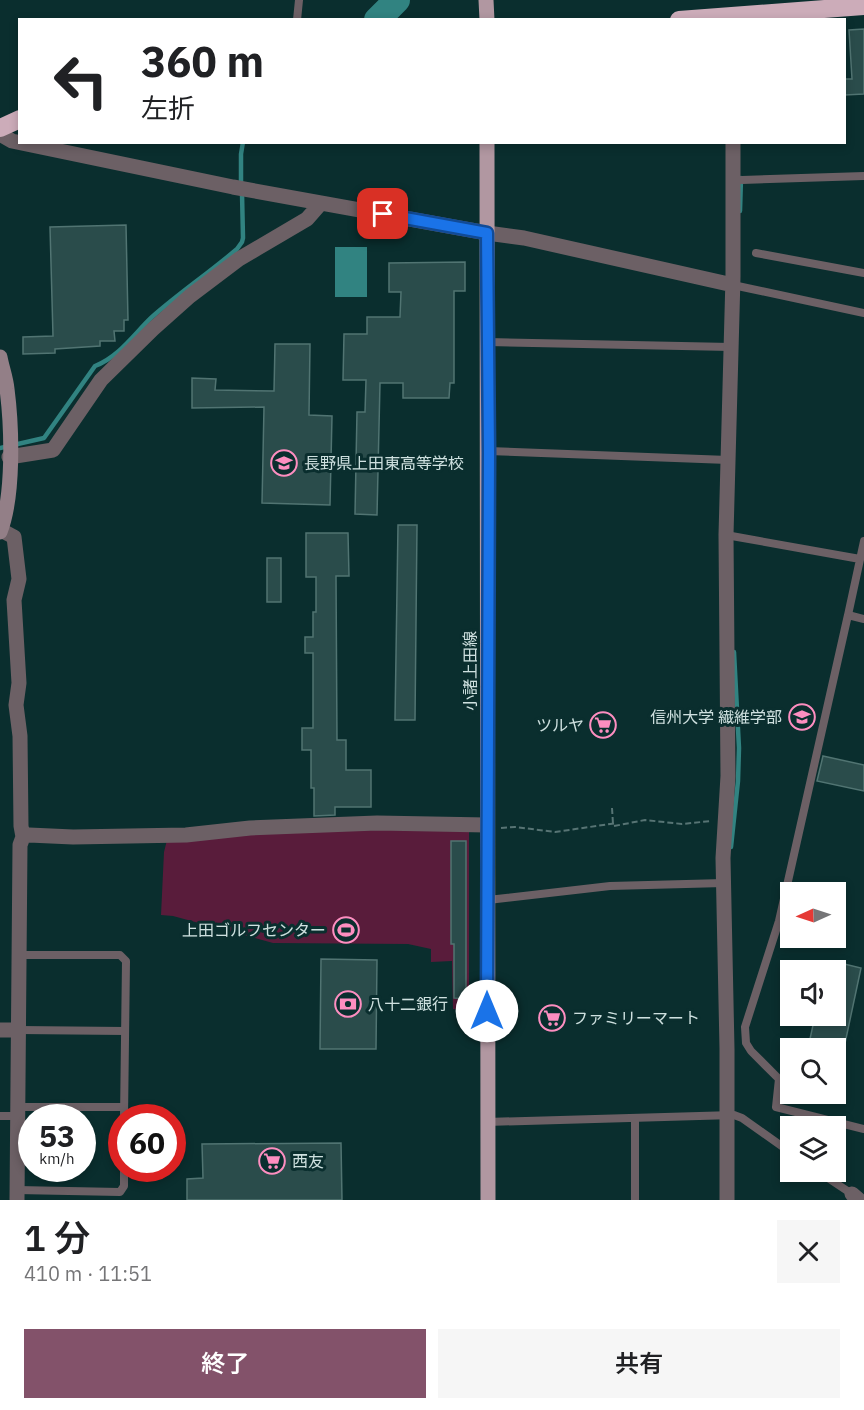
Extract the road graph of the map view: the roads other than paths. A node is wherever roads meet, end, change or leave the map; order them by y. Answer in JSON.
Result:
{"nodes":[{"id":1,"x":299,"y":0,"type":"edge"},
{"id":2,"x":486,"y":0,"type":"edge"},
{"id":3,"x":864,"y":6,"type":"edge"},
{"id":4,"x":297,"y":18,"type":"edge"},
{"id":5,"x":487,"y":18,"type":"edge"},
{"id":6,"x":705,"y":18,"type":"edge"},
{"id":7,"x":18,"y":120,"type":"edge"},
{"id":8,"x":0,"y":128,"type":"edge"},
{"id":9,"x":0,"y":135,"type":"edge"},
{"id":10,"x":18,"y":142,"type":"edge"},
{"id":11,"x":27,"y":144,"type":"edge"},
{"id":12,"x":487,"y":144,"type":"edge"},
{"id":13,"x":734,"y":144,"type":"edge"},
{"id":14,"x":864,"y":176,"type":"edge"},
{"id":15,"x":738,"y":180,"type":"junction"},
{"id":16,"x":321,"y":203,"type":"junction"},
{"id":17,"x":487,"y":233,"type":"junction"},
{"id":18,"x":756,"y":253,"type":"dead end"},
{"id":19,"x":864,"y":273,"type":"edge"},
{"id":20,"x":737,"y":286,"type":"junction"},
{"id":21,"x":864,"y":313,"type":"edge"},
{"id":22,"x":488,"y":342,"type":"junction"},
{"id":23,"x":731,"y":347,"type":"junction"},
{"id":24,"x":0,"y":357,"type":"edge"},
{"id":25,"x":9,"y":450,"type":"junction"},
{"id":26,"x":489,"y":452,"type":"junction"},
{"id":27,"x":728,"y":460,"type":"junction"},
{"id":28,"x":0,"y":531,"type":"edge"},
{"id":29,"x":730,"y":536,"type":"junction"},
{"id":30,"x":864,"y":541,"type":"edge"},
{"id":31,"x":860,"y":559,"type":"junction"},
{"id":32,"x":848,"y":615,"type":"junction"},
{"id":33,"x":864,"y":619,"type":"edge"},
{"id":34,"x":487,"y":827,"type":"junction"},
{"id":35,"x":23,"y":837,"type":"junction"},
{"id":36,"x":723,"y":883,"type":"junction"},
{"id":37,"x":488,"y":900,"type":"junction"},
{"id":38,"x":19,"y":955,"type":"junction"},
{"id":39,"x":0,"y":1030,"type":"edge"},
{"id":40,"x":19,"y":1030,"type":"junction"},
{"id":41,"x":125,"y":1031,"type":"junction"},
{"id":42,"x":18,"y":1104,"type":"edge"},
{"id":43,"x":124,"y":1104,"type":"edge"},
{"id":44,"x":18,"y":1112,"type":"joint"},
{"id":45,"x":731,"y":1115,"type":"junction"},
{"id":46,"x":0,"y":1116,"type":"edge"},
{"id":47,"x":634,"y":1119,"type":"junction"},
{"id":48,"x":487,"y":1122,"type":"junction"},
{"id":49,"x":864,"y":1129,"type":"edge"},
{"id":50,"x":780,"y":1146,"type":"edge"},
{"id":51,"x":124,"y":1182,"type":"edge"},
{"id":52,"x":833,"y":1182,"type":"edge"},
{"id":53,"x":17,"y":1195,"type":"edge"},
{"id":54,"x":855,"y":1197,"type":"edge"},
{"id":55,"x":488,"y":1200,"type":"edge"},
{"id":56,"x":635,"y":1200,"type":"edge"},
{"id":57,"x":727,"y":1200,"type":"edge"}],
"edges":[{"from":1,"to":4,"type":"lane"},
{"from":2,"to":5,"type":"main road"},
{"from":3,"to":6,"type":"highway"},
{"from":7,"to":8,"type":"highway"},
{"from":9,"to":10,"type":"street"},
{"from":11,"to":16,"type":"street"},
{"from":12,"to":17,"type":"main road","name":"小諸上田線"},
{"from":13,"to":15,"type":"street"},
{"from":14,"to":15,"type":"lane"},
{"from":15,"to":20,"type":"street"},
{"from":16,"to":17,"type":"street"},
{"from":16,"to":25,"type":"street"},
{"from":17,"to":20,"type":"street"},
{"from":17,"to":22,"type":"main road","name":"小諸上田線"},
{"from":18,"to":19,"type":"lane"},
{"from":20,"to":21,"type":"lane"},
{"from":20,"to":23,"type":"street"},
{"from":22,"to":23,"type":"lane"},
{"from":22,"to":26,"type":"main road","name":"小諸上田線"},
{"from":23,"to":27,"type":"street"},
{"from":24,"to":25,"type":"street"},
{"from":25,"to":28,"type":"street"},
{"from":26,"to":27,"type":"lane"},
{"from":26,"to":34,"type":"main road","name":"小諸上田線"},
{"from":27,"to":29,"type":"street"},
{"from":28,"to":35,"type":"street"},
{"from":29,"to":31,"type":"lane"},
{"from":29,"to":36,"type":"street"},
{"from":30,"to":31,"type":"lane"},
{"from":31,"to":32,"type":"lane"},
{"from":32,"to":33,"type":"lane"},
{"from":32,"to":49,"type":"lane"},
{"from":34,"to":35,"type":"street"},
{"from":34,"to":37,"type":"main road","name":"小諸上田線"},
{"from":35,"to":38,"type":"street"},
{"from":36,"to":37,"type":"lane"},
{"from":36,"to":45,"type":"street"},
{"from":37,"to":48,"type":"main road","name":"小諸上田線"},
{"from":38,"to":40,"type":"street"},
{"from":38,"to":41,"type":"lane"},
{"from":39,"to":40,"type":"street"},
{"from":40,"to":41,"type":"lane"},
{"from":40,"to":42,"type":"street"},
{"from":41,"to":43,"type":"lane"},
{"from":44,"to":46,"type":"lane"},
{"from":44,"to":53,"type":"street"},
{"from":45,"to":47,"type":"lane"},
{"from":45,"to":50,"type":"lane"},
{"from":45,"to":57,"type":"street"},
{"from":47,"to":48,"type":"lane"},
{"from":47,"to":56,"type":"lane"},
{"from":48,"to":55,"type":"main road","name":"小諸上田線"},
{"from":51,"to":53,"type":"lane"},
{"from":52,"to":54,"type":"lane"}]}
